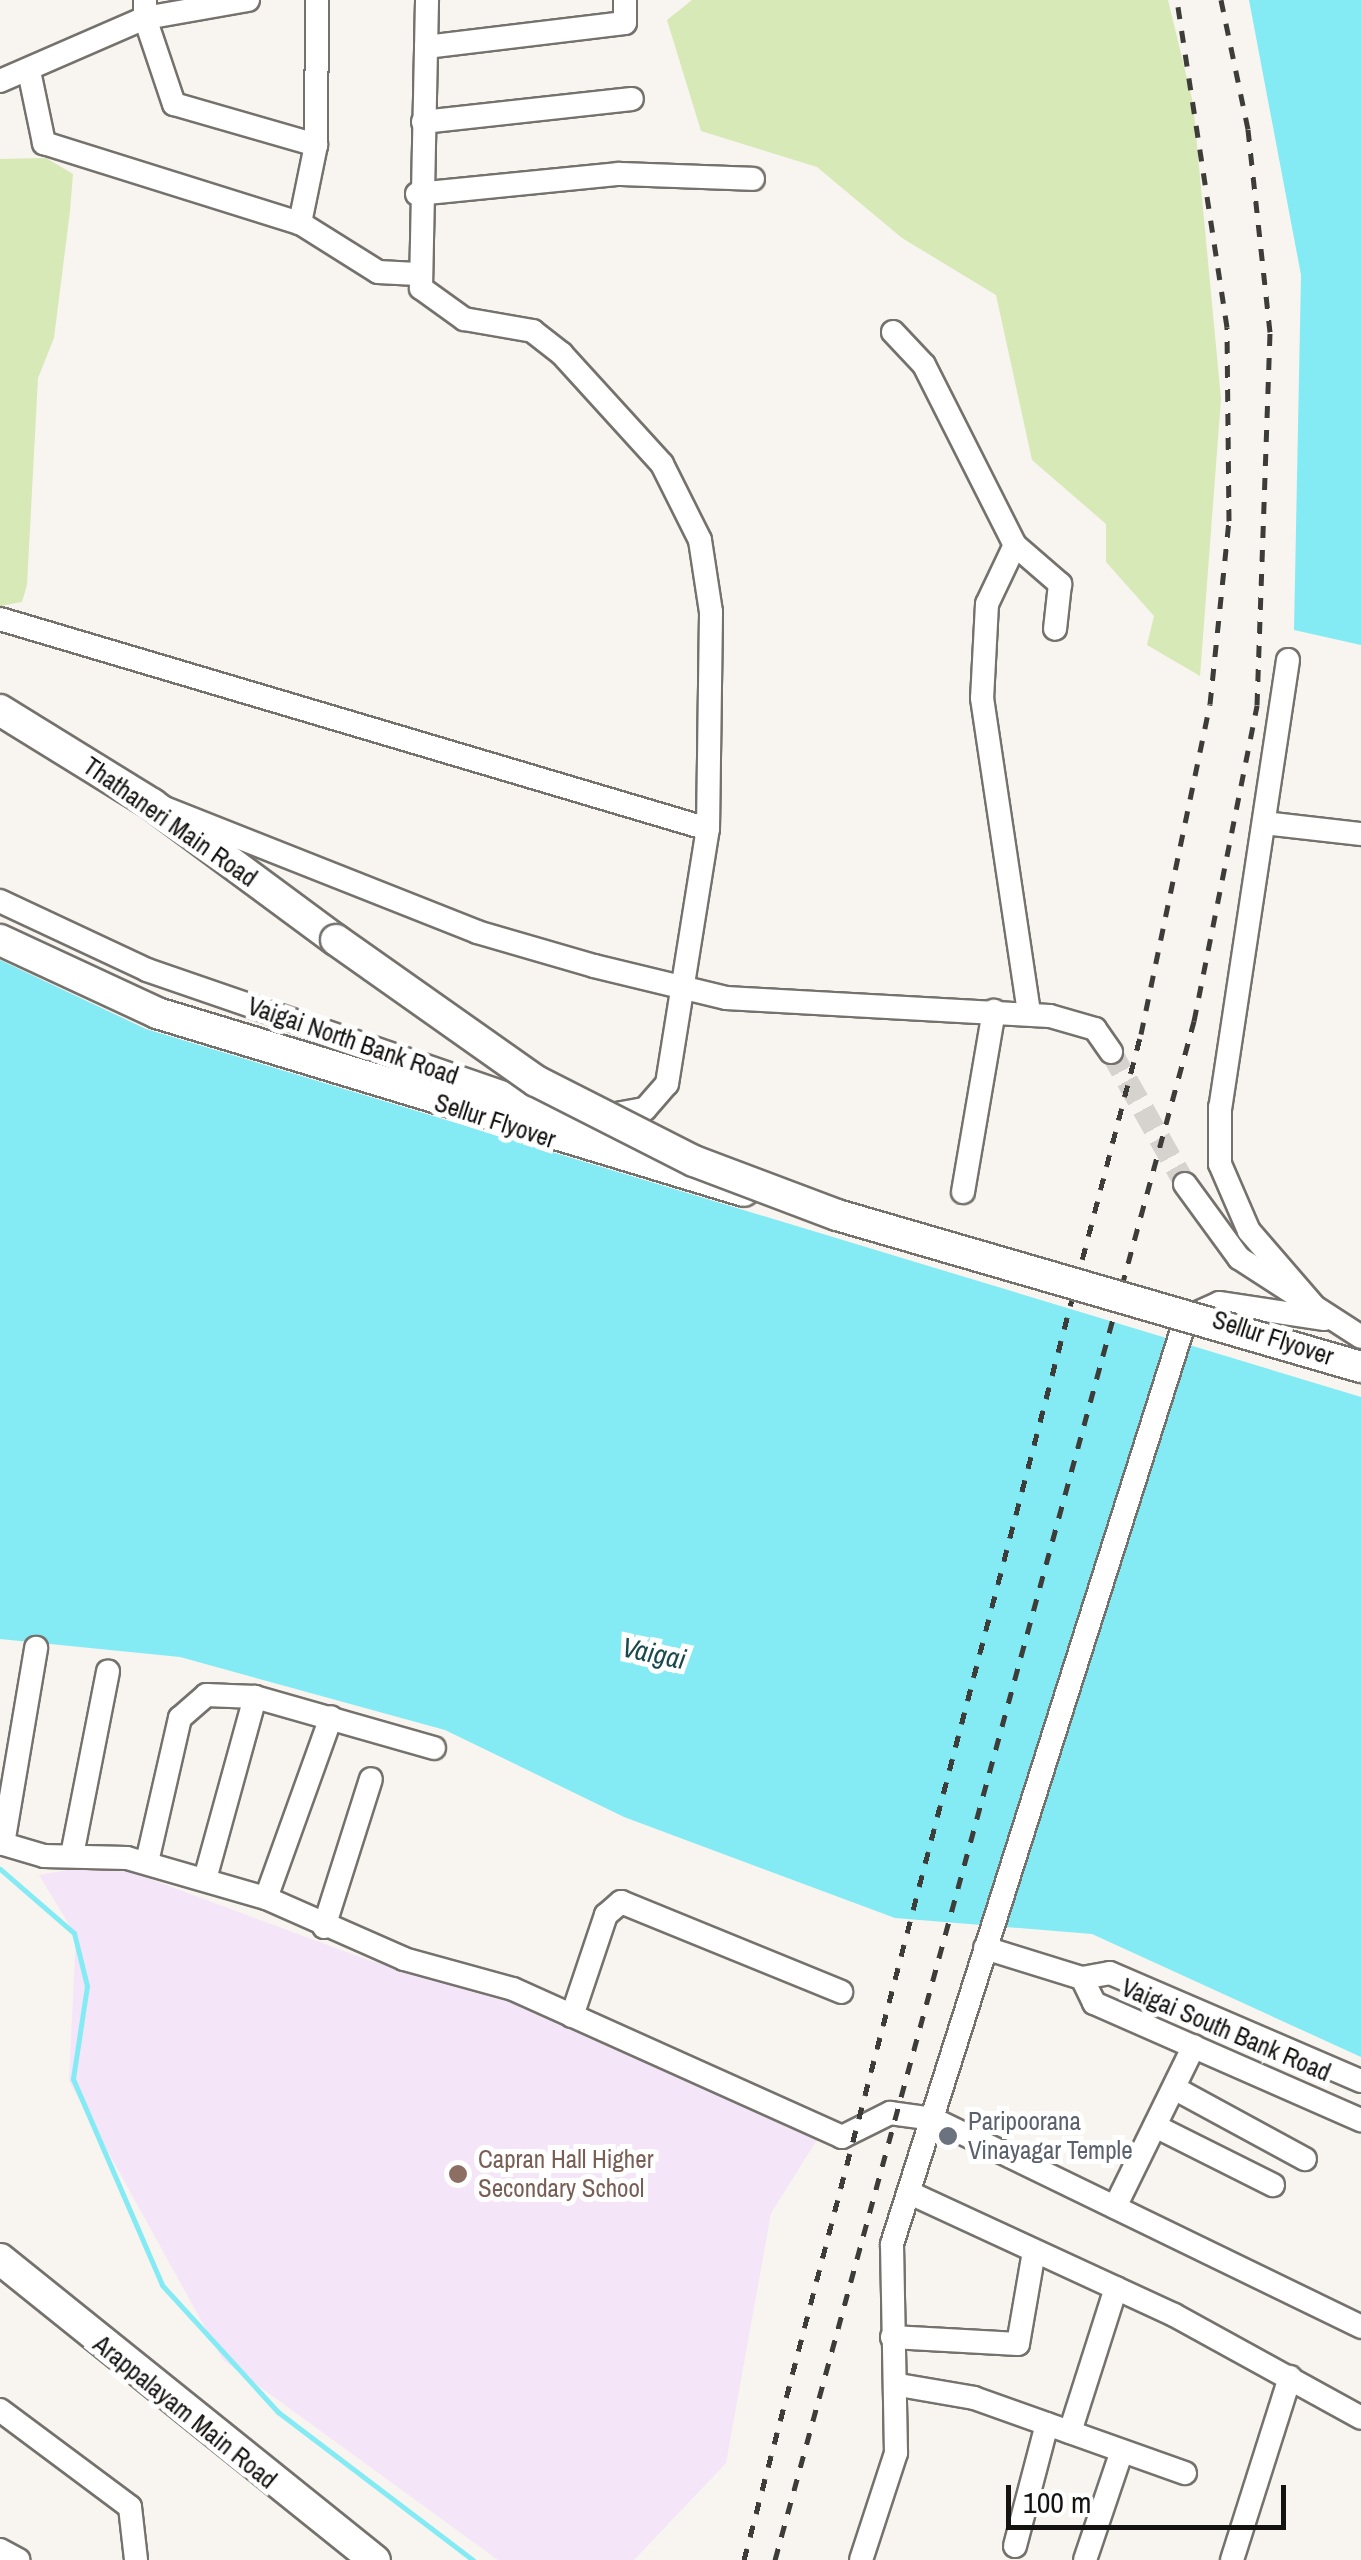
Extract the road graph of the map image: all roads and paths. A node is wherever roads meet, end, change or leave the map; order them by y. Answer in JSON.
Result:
{"nodes":[{"id":1,"x":248,"y":0,"type":"edge"},
{"id":2,"x":317,"y":0,"type":"edge"},
{"id":3,"x":428,"y":0,"type":"edge"},
{"id":4,"x":626,"y":0,"type":"edge"},
{"id":5,"x":145,"y":9,"type":"edge"},
{"id":6,"x":426,"y":47,"type":"junction"},
{"id":7,"x":30,"y":71,"type":"junction"},
{"id":8,"x":0,"y":82,"type":"edge"},
{"id":9,"x":632,"y":99,"type":"dead end"},
{"id":10,"x":422,"y":122,"type":"junction"},
{"id":11,"x":316,"y":145,"type":"junction"},
{"id":12,"x":753,"y":179,"type":"dead end"},
{"id":13,"x":417,"y":194,"type":"junction"},
{"id":14,"x":300,"y":222,"type":"junction"},
{"id":15,"x":417,"y":274,"type":"junction"},
{"id":16,"x":893,"y":332,"type":"dead end"},
{"id":17,"x":1015,"y":545,"type":"junction"},
{"id":18,"x":0,"y":619,"type":"edge"},
{"id":19,"x":1055,"y":629,"type":"dead end"},
{"id":20,"x":1288,"y":660,"type":"dead end"},
{"id":21,"x":0,"y":710,"type":"edge"},
{"id":22,"x":152,"y":804,"type":"junction"},
{"id":23,"x":1264,"y":824,"type":"junction"},
{"id":24,"x":708,"y":829,"type":"junction"},
{"id":25,"x":1361,"y":834,"type":"edge"},
{"id":26,"x":0,"y":901,"type":"edge"},
{"id":27,"x":0,"y":940,"type":"edge"},
{"id":28,"x":336,"y":940,"type":"joint"},
{"id":29,"x":690,"y":988,"type":"junction"},
{"id":30,"x":994,"y":1011,"type":"junction"},
{"id":31,"x":1030,"y":1014,"type":"junction"},
{"id":32,"x":1111,"y":1052,"type":"tunnel mouth"},
{"id":33,"x":1185,"y":1184,"type":"tunnel mouth"},
{"id":34,"x":963,"y":1192,"type":"dead end"},
{"id":35,"x":837,"y":1215,"type":"junction"},
{"id":36,"x":1325,"y":1319,"type":"junction"},
{"id":37,"x":1361,"y":1337,"type":"edge"},
{"id":38,"x":1361,"y":1368,"type":"edge"},
{"id":39,"x":36,"y":1648,"type":"dead end"},
{"id":40,"x":108,"y":1672,"type":"dead end"},
{"id":41,"x":255,"y":1697,"type":"junction"},
{"id":42,"x":331,"y":1717,"type":"junction"},
{"id":43,"x":434,"y":1748,"type":"dead end"},
{"id":44,"x":371,"y":1779,"type":"dead end"},
{"id":45,"x":1,"y":1844,"type":"edge"},
{"id":46,"x":72,"y":1854,"type":"junction"},
{"id":47,"x":147,"y":1862,"type":"junction"},
{"id":48,"x":205,"y":1879,"type":"junction"},
{"id":49,"x":266,"y":1898,"type":"junction"},
{"id":50,"x":324,"y":1927,"type":"junction"},
{"id":51,"x":987,"y":1941,"type":"junction"},
{"id":52,"x":1082,"y":1978,"type":"junction"},
{"id":53,"x":841,"y":1992,"type":"dead end"},
{"id":54,"x":572,"y":2016,"type":"junction"},
{"id":55,"x":1194,"y":2046,"type":"junction"},
{"id":56,"x":1361,"y":2081,"type":"edge"},
{"id":57,"x":1174,"y":2088,"type":"junction"},
{"id":58,"x":933,"y":2120,"type":"junction"},
{"id":59,"x":1361,"y":2120,"type":"edge"},
{"id":60,"x":1155,"y":2126,"type":"junction"},
{"id":61,"x":1306,"y":2159,"type":"dead end"},
{"id":62,"x":1273,"y":2185,"type":"dead end"},
{"id":63,"x":910,"y":2193,"type":"junction"},
{"id":64,"x":1115,"y":2207,"type":"junction"},
{"id":65,"x":1034,"y":2251,"type":"junction"},
{"id":66,"x":0,"y":2259,"type":"edge"},
{"id":67,"x":1116,"y":2288,"type":"junction"},
{"id":68,"x":1361,"y":2327,"type":"edge"},
{"id":69,"x":892,"y":2337,"type":"junction"},
{"id":70,"x":1290,"y":2377,"type":"junction"},
{"id":71,"x":899,"y":2385,"type":"junction"},
{"id":72,"x":0,"y":2410,"type":"edge"},
{"id":73,"x":1361,"y":2418,"type":"edge"},
{"id":74,"x":1058,"y":2428,"type":"junction"},
{"id":75,"x":1122,"y":2451,"type":"junction"},
{"id":76,"x":1185,"y":2473,"type":"dead end"},
{"id":77,"x":1015,"y":2546,"type":"dead end"},
{"id":78,"x":0,"y":2550,"type":"edge"},
{"id":79,"x":18,"y":2560,"type":"edge"},
{"id":80,"x":136,"y":2560,"type":"edge"},
{"id":81,"x":375,"y":2560,"type":"edge"},
{"id":82,"x":862,"y":2560,"type":"edge"},
{"id":83,"x":1086,"y":2560,"type":"edge"},
{"id":84,"x":1232,"y":2560,"type":"edge"}],
"edges":[{"from":1,"to":5,"type":"street"},
{"from":2,"to":11,"type":"street"},
{"from":3,"to":6,"type":"street"},
{"from":4,"to":6,"type":"street"},
{"from":5,"to":7,"type":"street"},
{"from":5,"to":11,"type":"street"},
{"from":6,"to":10,"type":"street"},
{"from":7,"to":8,"type":"street"},
{"from":7,"to":14,"type":"street"},
{"from":9,"to":10,"type":"street"},
{"from":10,"to":13,"type":"street"},
{"from":11,"to":14,"type":"street"},
{"from":12,"to":13,"type":"street"},
{"from":13,"to":15,"type":"street"},
{"from":14,"to":15,"type":"street"},
{"from":15,"to":24,"type":"street"},
{"from":16,"to":17,"type":"street"},
{"from":17,"to":19,"type":"street"},
{"from":17,"to":31,"type":"street"},
{"from":18,"to":24,"type":"street"},
{"from":20,"to":23,"type":"street"},
{"from":21,"to":22,"type":"main road","name":"Thathaneri Main Road"},
{"from":22,"to":28,"type":"main road","name":"Thathaneri Main Road"},
{"from":22,"to":29,"type":"street"},
{"from":23,"to":25,"type":"street"},
{"from":23,"to":36,"type":"street"},
{"from":24,"to":29,"type":"street"},
{"from":26,"to":29,"type":"street","name":"Vaigai North Bank Road"},
{"from":27,"to":35,"type":"main road","name":"Sellur Flyover","bridge":true},
{"from":28,"to":35,"type":"main road","name":"Sellur Flyover","bridge":true},
{"from":29,"to":30,"type":"street"},
{"from":30,"to":31,"type":"street"},
{"from":30,"to":34,"type":"street"},
{"from":31,"to":32,"type":"street"},
{"from":33,"to":36,"type":"street"},
{"from":35,"to":38,"type":"main road","name":"Sellur Flyover","bridge":true},
{"from":36,"to":37,"type":"street"},
{"from":36,"to":51,"type":"street"},
{"from":39,"to":45,"type":"street"},
{"from":40,"to":46,"type":"street"},
{"from":41,"to":42,"type":"street"},
{"from":41,"to":47,"type":"street"},
{"from":41,"to":48,"type":"street"},
{"from":42,"to":43,"type":"street"},
{"from":42,"to":49,"type":"street"},
{"from":44,"to":50,"type":"street"},
{"from":45,"to":46,"type":"street"},
{"from":46,"to":47,"type":"street"},
{"from":47,"to":48,"type":"street"},
{"from":48,"to":49,"type":"street"},
{"from":49,"to":50,"type":"street"},
{"from":50,"to":54,"type":"street"},
{"from":51,"to":52,"type":"street","name":"Vaigai South Bank Road"},
{"from":51,"to":58,"type":"street"},
{"from":52,"to":55,"type":"street","name":"Vaigai South Bank Road"},
{"from":52,"to":56,"type":"street","name":"Vaigai South Bank Road"},
{"from":53,"to":54,"type":"street"},
{"from":54,"to":58,"type":"street"},
{"from":55,"to":57,"type":"street"},
{"from":55,"to":59,"type":"street","name":"Vaigai South Bank Road"},
{"from":57,"to":60,"type":"street"},
{"from":57,"to":61,"type":"street"},
{"from":58,"to":63,"type":"street"},
{"from":58,"to":64,"type":"street"},
{"from":60,"to":62,"type":"street"},
{"from":60,"to":64,"type":"street"},
{"from":63,"to":65,"type":"street"},
{"from":63,"to":69,"type":"street"},
{"from":64,"to":68,"type":"street"},
{"from":65,"to":67,"type":"street"},
{"from":65,"to":69,"type":"street"},
{"from":66,"to":81,"type":"main road","name":"Arappalayam Main Road"},
{"from":67,"to":70,"type":"street"},
{"from":67,"to":74,"type":"street"},
{"from":69,"to":71,"type":"street"},
{"from":70,"to":73,"type":"street"},
{"from":70,"to":84,"type":"street"},
{"from":71,"to":74,"type":"street"},
{"from":71,"to":82,"type":"street"},
{"from":72,"to":80,"type":"street"},
{"from":74,"to":75,"type":"street"},
{"from":74,"to":77,"type":"street"},
{"from":75,"to":76,"type":"street"},
{"from":75,"to":83,"type":"street"},
{"from":78,"to":79,"type":"street"}]}
